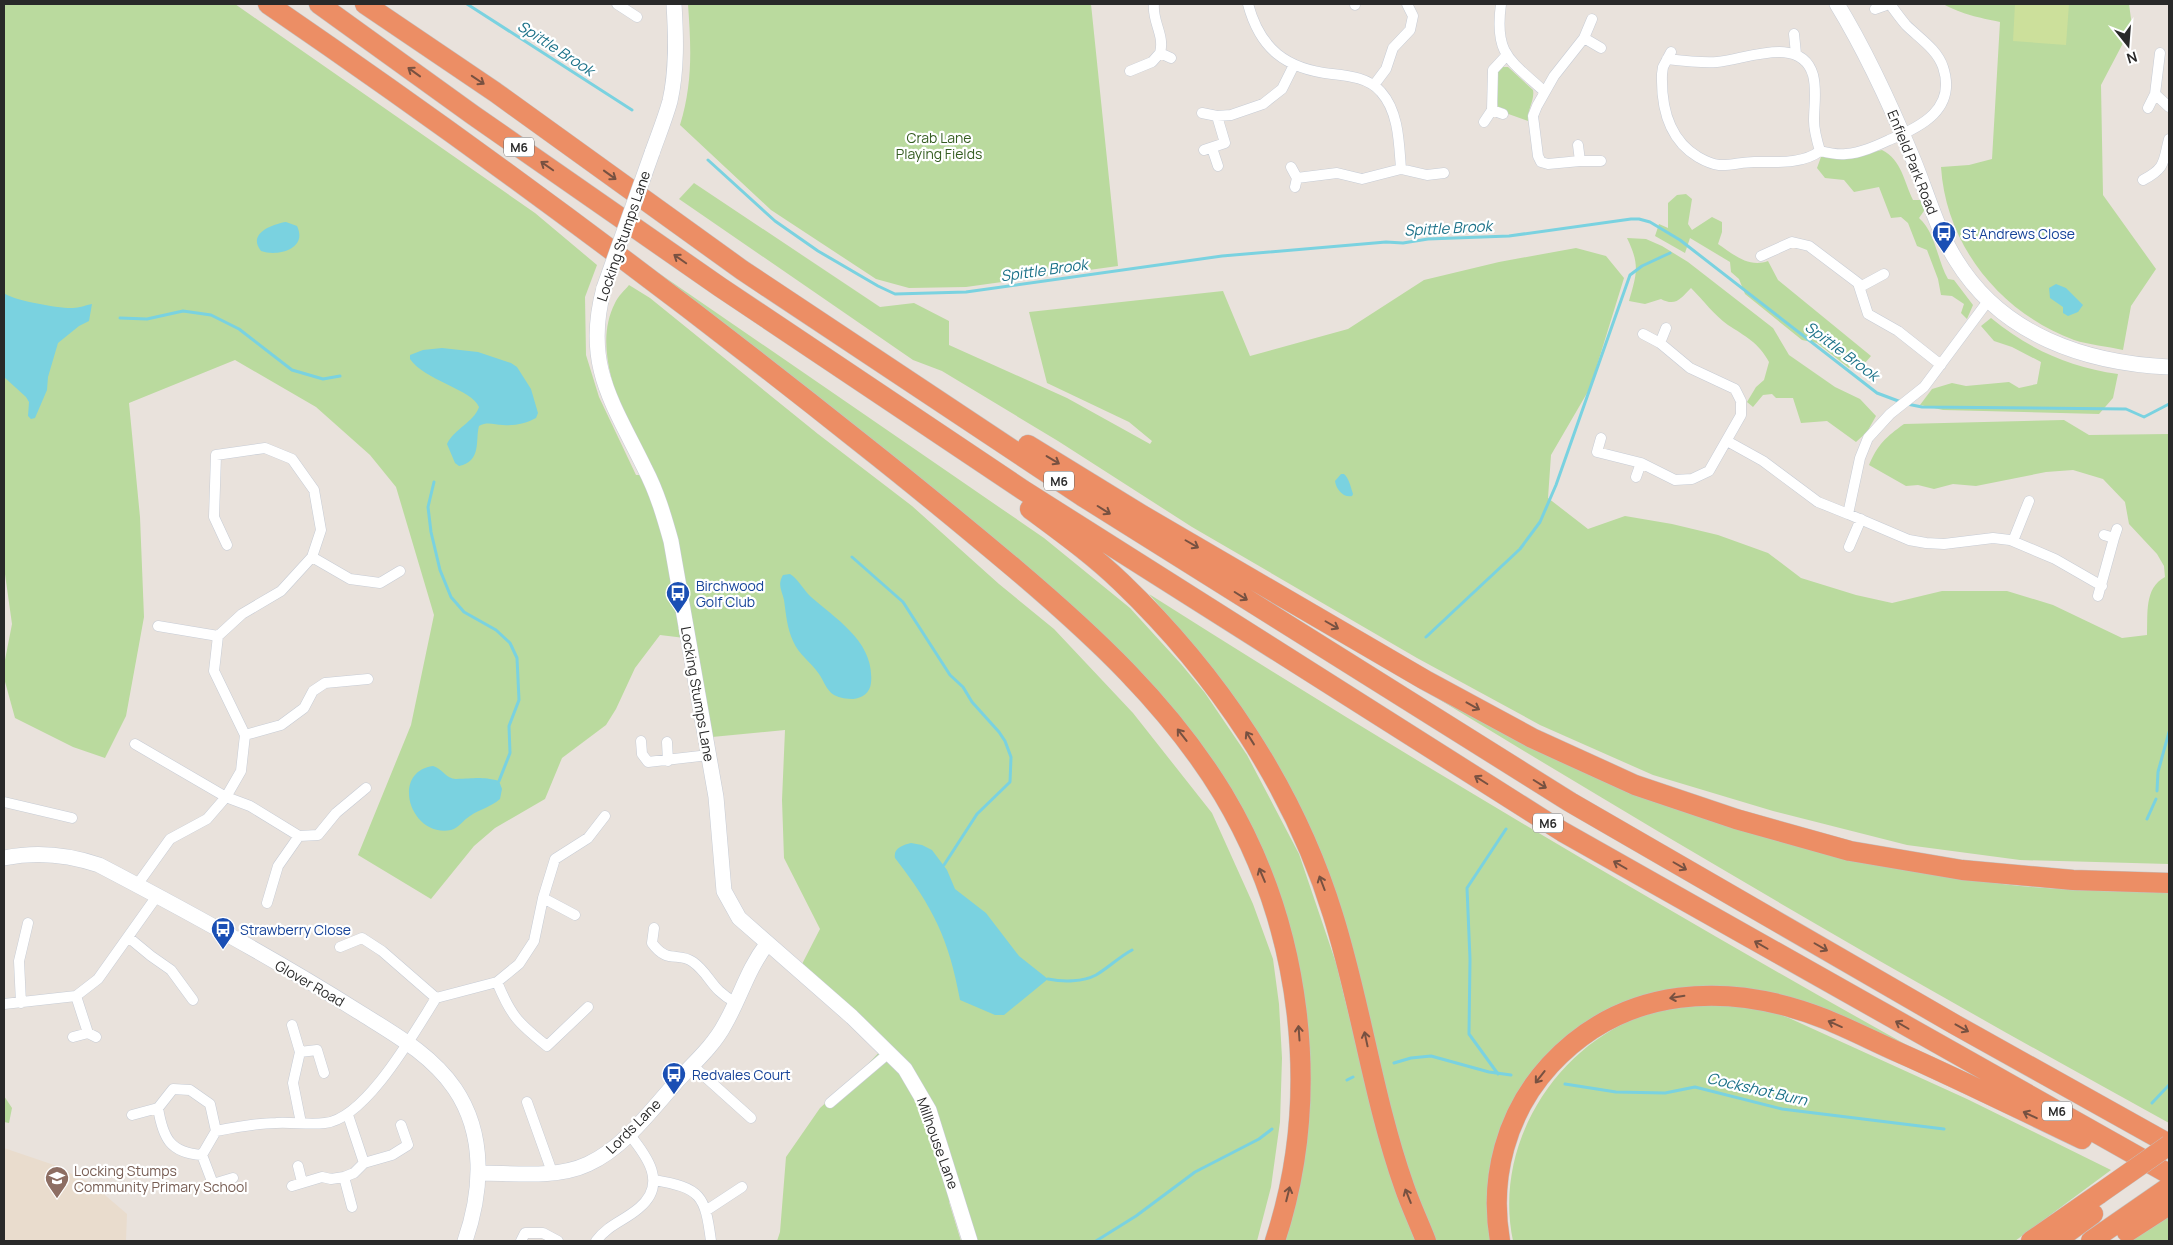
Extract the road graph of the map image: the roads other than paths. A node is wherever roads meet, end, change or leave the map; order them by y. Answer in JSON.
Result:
{"nodes":[{"id":1,"x":268,"y":4,"type":"edge"},
{"id":2,"x":319,"y":4,"type":"edge"},
{"id":3,"x":365,"y":4,"type":"edge"},
{"id":4,"x":617,"y":4,"type":"edge"},
{"id":5,"x":674,"y":4,"type":"edge"},
{"id":6,"x":1154,"y":4,"type":"edge"},
{"id":7,"x":1248,"y":4,"type":"edge"},
{"id":8,"x":1407,"y":4,"type":"edge"},
{"id":9,"x":1501,"y":4,"type":"edge"},
{"id":10,"x":1837,"y":4,"type":"edge"},
{"id":11,"x":1890,"y":4,"type":"edge"},
{"id":12,"x":1875,"y":10,"type":"dead end"},
{"id":13,"x":637,"y":18,"type":"dead end"},
{"id":14,"x":1592,"y":18,"type":"dead end"},
{"id":15,"x":1794,"y":34,"type":"dead end"},
{"id":16,"x":1584,"y":38,"type":"junction"},
{"id":17,"x":1601,"y":48,"type":"dead end"},
{"id":18,"x":1160,"y":53,"type":"junction"},
{"id":19,"x":1796,"y":54,"type":"junction"},
{"id":20,"x":1506,"y":56,"type":"junction"},
{"id":21,"x":1171,"y":58,"type":"dead end"},
{"id":22,"x":2147,"y":59,"type":"dead end"},
{"id":23,"x":1294,"y":65,"type":"junction"},
{"id":24,"x":1130,"y":71,"type":"dead end"},
{"id":25,"x":1374,"y":85,"type":"junction"},
{"id":26,"x":1545,"y":92,"type":"junction"},
{"id":27,"x":2155,"y":94,"type":"junction"},
{"id":28,"x":2169,"y":107,"type":"edge"},
{"id":29,"x":2148,"y":108,"type":"dead end"},
{"id":30,"x":1492,"y":110,"type":"junction"},
{"id":31,"x":1202,"y":113,"type":"dead end"},
{"id":32,"x":1502,"y":114,"type":"dead end"},
{"id":33,"x":1217,"y":116,"type":"junction"},
{"id":34,"x":1484,"y":122,"type":"dead end"},
{"id":35,"x":1903,"y":134,"type":"junction"},
{"id":36,"x":2169,"y":139,"type":"edge"},
{"id":37,"x":1578,"y":145,"type":"dead end"},
{"id":38,"x":1820,"y":151,"type":"junction"},
{"id":39,"x":1580,"y":160,"type":"junction"},
{"id":40,"x":1601,"y":160,"type":"dead end"},
{"id":41,"x":1218,"y":166,"type":"dead end"},
{"id":42,"x":1291,"y":166,"type":"dead end"},
{"id":43,"x":2162,"y":166,"type":"junction"},
{"id":44,"x":1401,"y":169,"type":"junction"},
{"id":45,"x":1444,"y":173,"type":"dead end"},
{"id":46,"x":2169,"y":175,"type":"edge"},
{"id":47,"x":2143,"y":180,"type":"dead end"},
{"id":48,"x":1761,"y":256,"type":"dead end"},
{"id":49,"x":742,"y":270,"type":"junction"},
{"id":50,"x":1884,"y":274,"type":"dead end"},
{"id":51,"x":720,"y":287,"type":"junction"},
{"id":52,"x":1860,"y":287,"type":"junction"},
{"id":53,"x":1988,"y":301,"type":"junction"},
{"id":54,"x":1666,"y":328,"type":"dead end"},
{"id":55,"x":1643,"y":334,"type":"dead end"},
{"id":56,"x":1660,"y":343,"type":"junction"},
{"id":57,"x":1941,"y":364,"type":"junction"},
{"id":58,"x":2169,"y":367,"type":"edge"},
{"id":59,"x":1601,"y":438,"type":"dead end"},
{"id":60,"x":1727,"y":441,"type":"junction"},
{"id":61,"x":1641,"y":462,"type":"junction"},
{"id":62,"x":1636,"y":477,"type":"dead end"},
{"id":63,"x":2029,"y":501,"type":"dead end"},
{"id":64,"x":1848,"y":514,"type":"junction"},
{"id":65,"x":1861,"y":519,"type":"junction"},
{"id":66,"x":2112,"y":534,"type":"dead end"},
{"id":67,"x":2013,"y":541,"type":"junction"},
{"id":68,"x":227,"y":545,"type":"dead end"},
{"id":69,"x":1849,"y":546,"type":"dead end"},
{"id":70,"x":312,"y":557,"type":"junction"},
{"id":71,"x":400,"y":571,"type":"dead end"},
{"id":72,"x":158,"y":626,"type":"dead end"},
{"id":73,"x":218,"y":636,"type":"junction"},
{"id":74,"x":368,"y":679,"type":"dead end"},
{"id":75,"x":245,"y":734,"type":"junction"},
{"id":76,"x":641,"y":741,"type":"dead end"},
{"id":77,"x":667,"y":742,"type":"dead end"},
{"id":78,"x":135,"y":744,"type":"dead end"},
{"id":79,"x":709,"y":756,"type":"junction"},
{"id":80,"x":668,"y":761,"type":"junction"},
{"id":81,"x":366,"y":788,"type":"dead end"},
{"id":82,"x":226,"y":797,"type":"junction"},
{"id":83,"x":4,"y":802,"type":"edge"},
{"id":84,"x":606,"y":816,"type":"dead end"},
{"id":85,"x":72,"y":818,"type":"dead end"},
{"id":86,"x":299,"y":836,"type":"junction"},
{"id":87,"x":4,"y":858,"type":"edge"},
{"id":88,"x":2169,"y":883,"type":"edge"},
{"id":89,"x":137,"y":885,"type":"junction"},
{"id":90,"x":156,"y":896,"type":"junction"},
{"id":91,"x":543,"y":898,"type":"junction"},
{"id":92,"x":267,"y":903,"type":"dead end"},
{"id":93,"x":575,"y":915,"type":"dead end"},
{"id":94,"x":28,"y":923,"type":"dead end"},
{"id":95,"x":654,"y":928,"type":"dead end"},
{"id":96,"x":128,"y":937,"type":"junction"},
{"id":97,"x":767,"y":944,"type":"junction"},
{"id":98,"x":340,"y":947,"type":"dead end"},
{"id":99,"x":497,"y":982,"type":"junction"},
{"id":100,"x":76,"y":996,"type":"junction"},
{"id":101,"x":436,"y":998,"type":"junction"},
{"id":102,"x":193,"y":1000,"type":"dead end"},
{"id":103,"x":735,"y":1002,"type":"junction"},
{"id":104,"x":21,"y":1003,"type":"junction"},
{"id":105,"x":4,"y":1004,"type":"edge"},
{"id":106,"x":588,"y":1007,"type":"dead end"},
{"id":107,"x":292,"y":1025,"type":"dead end"},
{"id":108,"x":73,"y":1037,"type":"dead end"},
{"id":109,"x":407,"y":1043,"type":"junction"},
{"id":110,"x":300,"y":1052,"type":"junction"},
{"id":111,"x":890,"y":1052,"type":"junction"},
{"id":112,"x":692,"y":1065,"type":"junction"},
{"id":113,"x":324,"y":1073,"type":"dead end"},
{"id":114,"x":526,"y":1102,"type":"dead end"},
{"id":115,"x":830,"y":1103,"type":"dead end"},
{"id":116,"x":158,"y":1108,"type":"junction"},
{"id":117,"x":132,"y":1115,"type":"dead end"},
{"id":118,"x":348,"y":1115,"type":"junction"},
{"id":119,"x":751,"y":1118,"type":"dead end"},
{"id":120,"x":302,"y":1123,"type":"junction"},
{"id":121,"x":401,"y":1125,"type":"dead end"},
{"id":122,"x":216,"y":1130,"type":"junction"},
{"id":123,"x":629,"y":1134,"type":"junction"},
{"id":124,"x":2169,"y":1144,"type":"edge"},
{"id":125,"x":202,"y":1155,"type":"junction"},
{"id":126,"x":2169,"y":1159,"type":"edge"},
{"id":127,"x":364,"y":1163,"type":"junction"},
{"id":128,"x":298,"y":1166,"type":"dead end"},
{"id":129,"x":552,"y":1172,"type":"junction"},
{"id":130,"x":479,"y":1173,"type":"junction"},
{"id":131,"x":2169,"y":1174,"type":"edge"},
{"id":132,"x":344,"y":1177,"type":"junction"},
{"id":133,"x":234,"y":1178,"type":"dead end"},
{"id":134,"x":654,"y":1180,"type":"junction"},
{"id":135,"x":2169,"y":1181,"type":"edge"},
{"id":136,"x":302,"y":1182,"type":"junction"},
{"id":137,"x":292,"y":1186,"type":"dead end"},
{"id":138,"x":742,"y":1187,"type":"dead end"},
{"id":139,"x":2169,"y":1187,"type":"edge"},
{"id":140,"x":2105,"y":1198,"type":"junction"},
{"id":141,"x":2169,"y":1205,"type":"edge"},
{"id":142,"x":352,"y":1207,"type":"dead end"},
{"id":143,"x":707,"y":1210,"type":"junction"},
{"id":144,"x":2140,"y":1217,"type":"junction"},
{"id":145,"x":465,"y":1241,"type":"edge"},
{"id":146,"x":521,"y":1241,"type":"edge"},
{"id":147,"x":558,"y":1241,"type":"edge"},
{"id":148,"x":596,"y":1241,"type":"edge"},
{"id":149,"x":711,"y":1241,"type":"edge"},
{"id":150,"x":970,"y":1241,"type":"edge"},
{"id":151,"x":1275,"y":1241,"type":"edge"},
{"id":152,"x":1426,"y":1241,"type":"edge"},
{"id":153,"x":1500,"y":1241,"type":"edge"},
{"id":154,"x":2031,"y":1241,"type":"edge"},
{"id":155,"x":2056,"y":1241,"type":"edge"},
{"id":156,"x":2091,"y":1241,"type":"edge"},
{"id":157,"x":2112,"y":1241,"type":"edge"}],
"edges":[{"from":151,"to":1,"type":"highway","one_way":true},
{"from":51,"to":2,"type":"highway","number":"M6","one_way":true},
{"from":3,"to":49,"type":"highway","number":"M6","one_way":true},
{"from":4,"to":13,"type":"street"},
{"from":5,"to":79,"type":"street","name":"Locking Stumps Lane","bridge":true},
{"from":6,"to":18,"type":"street"},
{"from":7,"to":23,"type":"street"},
{"from":8,"to":25,"type":"street"},
{"from":9,"to":20,"type":"street"},
{"from":10,"to":35,"type":"street","name":"Enfield Park Road"},
{"from":11,"to":12,"type":"street"},
{"from":11,"to":35,"type":"street"},
{"from":14,"to":16,"type":"street"},
{"from":15,"to":19,"type":"street"},
{"from":16,"to":17,"type":"street"},
{"from":16,"to":26,"type":"street"},
{"from":18,"to":21,"type":"street"},
{"from":18,"to":24,"type":"street"},
{"from":19,"to":38,"type":"street"},
{"from":19,"to":38,"type":"street"},
{"from":20,"to":26,"type":"street"},
{"from":20,"to":30,"type":"street"},
{"from":22,"to":27,"type":"street"},
{"from":23,"to":25,"type":"street"},
{"from":23,"to":33,"type":"street"},
{"from":25,"to":44,"type":"street"},
{"from":26,"to":39,"type":"street"},
{"from":27,"to":28,"type":"street"},
{"from":27,"to":29,"type":"street"},
{"from":30,"to":32,"type":"street"},
{"from":30,"to":34,"type":"street"},
{"from":31,"to":33,"type":"street"},
{"from":33,"to":41,"type":"street"},
{"from":35,"to":38,"type":"street"},
{"from":35,"to":53,"type":"street","name":"Enfield Park Road"},
{"from":36,"to":43,"type":"street"},
{"from":37,"to":39,"type":"street"},
{"from":39,"to":40,"type":"street"},
{"from":42,"to":44,"type":"street"},
{"from":43,"to":46,"type":"street"},
{"from":43,"to":47,"type":"street"},
{"from":44,"to":45,"type":"street"},
{"from":48,"to":52,"type":"street"},
{"from":49,"to":88,"type":"highway","one_way":true},
{"from":49,"to":124,"type":"highway","number":"M6","one_way":true},
{"from":50,"to":52,"type":"street"},
{"from":131,"to":51,"type":"highway","number":"M6","one_way":true},
{"from":152,"to":51,"type":"highway","one_way":true},
{"from":52,"to":57,"type":"street"},
{"from":53,"to":57,"type":"street"},
{"from":53,"to":58,"type":"street","name":"Enfield Park Road"},
{"from":54,"to":56,"type":"street"},
{"from":55,"to":56,"type":"street"},
{"from":56,"to":60,"type":"street"},
{"from":57,"to":64,"type":"street"},
{"from":59,"to":61,"type":"street"},
{"from":60,"to":61,"type":"street"},
{"from":60,"to":64,"type":"street"},
{"from":61,"to":62,"type":"street"},
{"from":63,"to":67,"type":"street"},
{"from":64,"to":65,"type":"street"},
{"from":65,"to":67,"type":"street"},
{"from":65,"to":69,"type":"street"},
{"from":66,"to":67,"type":"street"},
{"from":68,"to":70,"type":"street"},
{"from":70,"to":71,"type":"street"},
{"from":70,"to":73,"type":"street"},
{"from":72,"to":73,"type":"street"},
{"from":73,"to":75,"type":"street"},
{"from":74,"to":75,"type":"street"},
{"from":75,"to":82,"type":"street"},
{"from":76,"to":80,"type":"street"},
{"from":77,"to":80,"type":"street"},
{"from":78,"to":82,"type":"street"},
{"from":79,"to":80,"type":"street"},
{"from":79,"to":97,"type":"street","name":"Locking Stumps Lane"},
{"from":81,"to":86,"type":"street"},
{"from":82,"to":86,"type":"street"},
{"from":82,"to":89,"type":"street"},
{"from":83,"to":85,"type":"street"},
{"from":84,"to":91,"type":"street"},
{"from":86,"to":92,"type":"street"},
{"from":87,"to":89,"type":"street","name":"Glover Road"},
{"from":89,"to":90,"type":"street","name":"Glover Road"},
{"from":90,"to":96,"type":"street"},
{"from":90,"to":109,"type":"street","name":"Glover Road"},
{"from":91,"to":93,"type":"street"},
{"from":91,"to":99,"type":"street"},
{"from":94,"to":104,"type":"street"},
{"from":95,"to":103,"type":"street"},
{"from":96,"to":100,"type":"street"},
{"from":96,"to":102,"type":"street"},
{"from":97,"to":103,"type":"street","name":"Lords Lane"},
{"from":97,"to":111,"type":"street","name":"Locking Stumps Lane"},
{"from":98,"to":101,"type":"street"},
{"from":99,"to":101,"type":"street"},
{"from":99,"to":106,"type":"street"},
{"from":100,"to":104,"type":"street"},
{"from":100,"to":108,"type":"street"},
{"from":101,"to":109,"type":"street"},
{"from":103,"to":112,"type":"street","name":"Lords Lane"},
{"from":104,"to":105,"type":"street"},
{"from":107,"to":110,"type":"street"},
{"from":109,"to":118,"type":"street"},
{"from":109,"to":130,"type":"street","name":"Glover Road"},
{"from":110,"to":113,"type":"street"},
{"from":110,"to":120,"type":"street"},
{"from":111,"to":115,"type":"street"},
{"from":111,"to":150,"type":"street","name":"Millhouse Lane"},
{"from":112,"to":119,"type":"street"},
{"from":112,"to":123,"type":"street","name":"Lords Lane"},
{"from":114,"to":129,"type":"street"},
{"from":116,"to":117,"type":"street"},
{"from":116,"to":122,"type":"street"},
{"from":116,"to":125,"type":"street"},
{"from":118,"to":120,"type":"street"},
{"from":118,"to":127,"type":"street"},
{"from":120,"to":122,"type":"street"},
{"from":121,"to":127,"type":"street"},
{"from":122,"to":125,"type":"street"},
{"from":123,"to":129,"type":"street","name":"Lords Lane"},
{"from":123,"to":134,"type":"street"},
{"from":124,"to":140,"type":"highway","bridge":true},
{"from":125,"to":133,"type":"street"},
{"from":126,"to":140,"type":"highway"},
{"from":127,"to":132,"type":"street"},
{"from":128,"to":136,"type":"street"},
{"from":129,"to":130,"type":"street","name":"Lords Lane"},
{"from":130,"to":145,"type":"street","name":"Glover Road"},
{"from":132,"to":136,"type":"street"},
{"from":132,"to":142,"type":"street"},
{"from":134,"to":143,"type":"street"},
{"from":134,"to":148,"type":"street"},
{"from":135,"to":153,"type":"highway","one_way":true},
{"from":136,"to":137,"type":"street"},
{"from":138,"to":143,"type":"street"},
{"from":139,"to":144,"type":"highway"},
{"from":140,"to":154,"type":"highway"},
{"from":140,"to":155,"type":"highway"},
{"from":141,"to":144,"type":"highway"},
{"from":143,"to":149,"type":"street"},
{"from":144,"to":156,"type":"highway"},
{"from":144,"to":157,"type":"highway"},
{"from":146,"to":147,"type":"street"}]}
